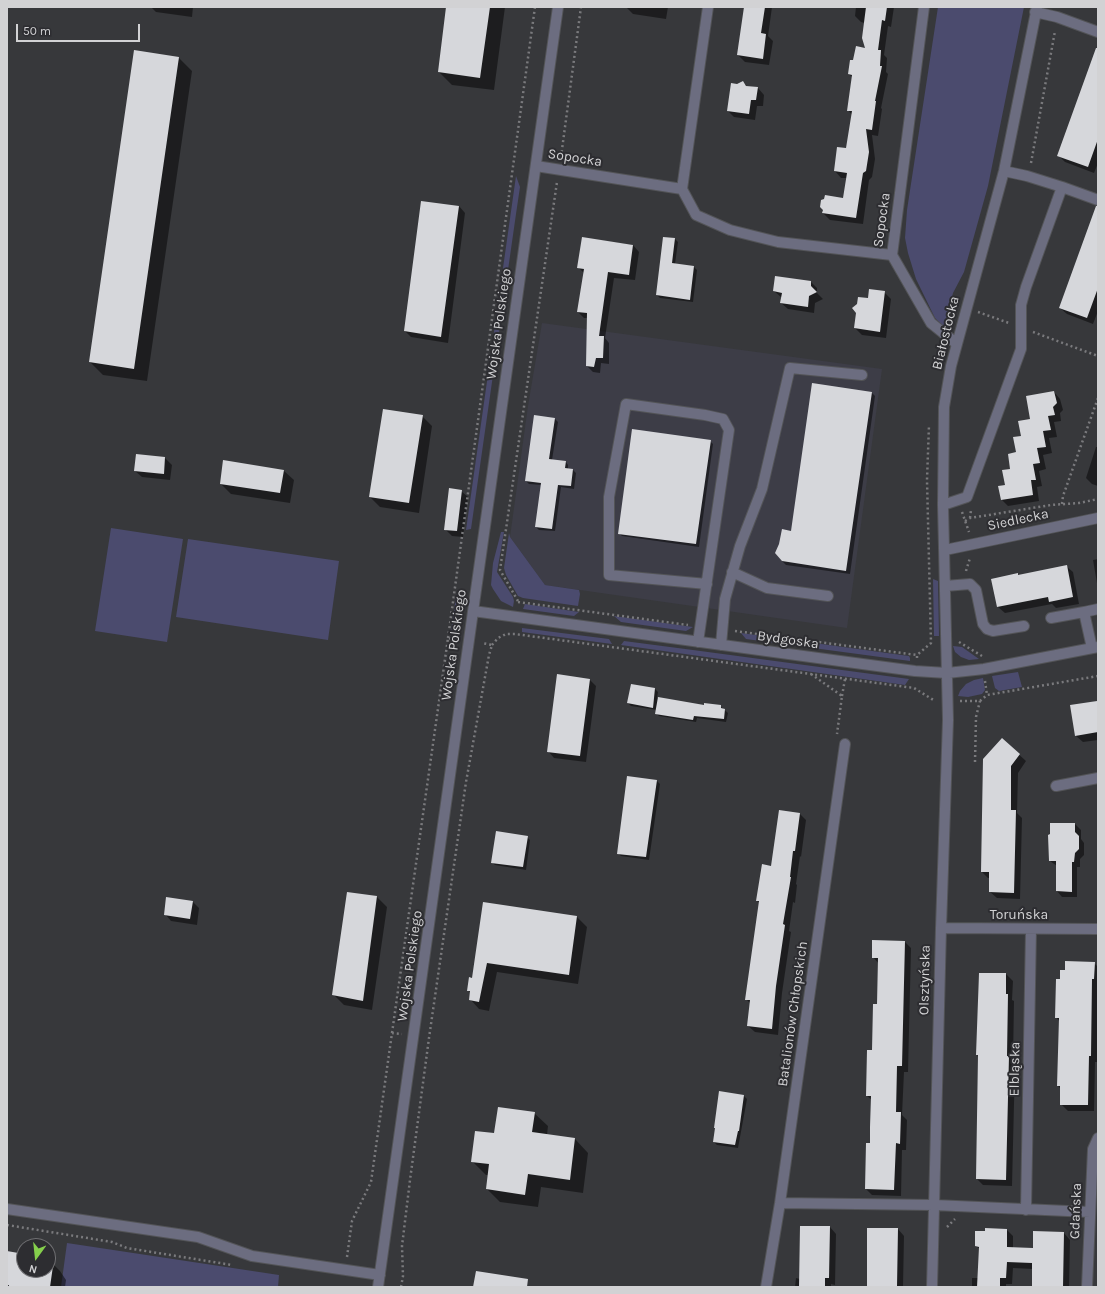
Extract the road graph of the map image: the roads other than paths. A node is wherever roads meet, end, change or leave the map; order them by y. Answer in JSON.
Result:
{"nodes":[{"id":1,"x":558,"y":7,"type":"edge"},
{"id":2,"x":708,"y":7,"type":"edge"},
{"id":3,"x":924,"y":7,"type":"edge"},
{"id":4,"x":1036,"y":10,"type":"edge"},
{"id":5,"x":1098,"y":32,"type":"edge"},
{"id":6,"x":536,"y":166,"type":"junction"},
{"id":7,"x":1004,"y":171,"type":"junction"},
{"id":8,"x":1062,"y":187,"type":"junction"},
{"id":9,"x":682,"y":189,"type":"junction"},
{"id":10,"x":1098,"y":200,"type":"edge"},
{"id":11,"x":892,"y":255,"type":"junction"},
{"id":12,"x":957,"y":344,"type":"junction"},
{"id":13,"x":862,"y":375,"type":"dead end"},
{"id":14,"x":943,"y":506,"type":"junction"},
{"id":15,"x":1098,"y":518,"type":"edge"},
{"id":16,"x":945,"y":550,"type":"junction"},
{"id":17,"x":732,"y":572,"type":"junction"},
{"id":18,"x":706,"y":584,"type":"junction"},
{"id":19,"x":945,"y":586,"type":"junction"},
{"id":20,"x":828,"y":596,"type":"dead end"},
{"id":21,"x":1098,"y":609,"type":"edge"},
{"id":22,"x":473,"y":611,"type":"junction"},
{"id":23,"x":1084,"y":612,"type":"junction"},
{"id":24,"x":1050,"y":618,"type":"dead end"},
{"id":25,"x":1024,"y":626,"type":"dead end"},
{"id":26,"x":698,"y":642,"type":"junction"},
{"id":27,"x":720,"y":645,"type":"junction"},
{"id":28,"x":1095,"y":648,"type":"edge"},
{"id":29,"x":947,"y":673,"type":"junction"},
{"id":30,"x":845,"y":744,"type":"road end"},
{"id":31,"x":1098,"y":778,"type":"edge"},
{"id":32,"x":1056,"y":786,"type":"dead end"},
{"id":33,"x":941,"y":928,"type":"junction"},
{"id":34,"x":1031,"y":929,"type":"junction"},
{"id":35,"x":1098,"y":930,"type":"edge"},
{"id":36,"x":1098,"y":1138,"type":"edge"},
{"id":37,"x":780,"y":1203,"type":"junction"},
{"id":38,"x":934,"y":1205,"type":"junction"},
{"id":39,"x":7,"y":1210,"type":"edge"},
{"id":40,"x":1026,"y":1210,"type":"junction"},
{"id":41,"x":1090,"y":1212,"type":"junction"},
{"id":42,"x":380,"y":1276,"type":"junction"},
{"id":43,"x":378,"y":1287,"type":"edge"},
{"id":44,"x":766,"y":1287,"type":"edge"},
{"id":45,"x":932,"y":1287,"type":"edge"},
{"id":46,"x":1087,"y":1287,"type":"edge"}],
"edges":[{"from":1,"to":6,"type":"street","name":"Wojska Polskiego"},
{"from":2,"to":9,"type":"street"},
{"from":3,"to":11,"type":"street","name":"Sopocka"},
{"from":4,"to":5,"type":"street"},
{"from":4,"to":7,"type":"street","name":"Białostocka"},
{"from":6,"to":9,"type":"street","name":"Sopocka"},
{"from":6,"to":22,"type":"street","name":"Wojska Polskiego"},
{"from":7,"to":8,"type":"street"},
{"from":7,"to":12,"type":"street","name":"Białostocka"},
{"from":8,"to":10,"type":"street"},
{"from":8,"to":14,"type":"street"},
{"from":9,"to":11,"type":"street","name":"Sopocka"},
{"from":11,"to":12,"type":"street"},
{"from":12,"to":14,"type":"street","name":"Białostocka"},
{"from":13,"to":17,"type":"street"},
{"from":14,"to":16,"type":"street","name":"Białostocka"},
{"from":15,"to":16,"type":"street","name":"Siedlecka"},
{"from":16,"to":19,"type":"street","name":"Białostocka"},
{"from":17,"to":20,"type":"street"},
{"from":17,"to":27,"type":"street"},
{"from":18,"to":18,"type":"street"},
{"from":18,"to":26,"type":"street"},
{"from":19,"to":25,"type":"street"},
{"from":19,"to":29,"type":"street","name":"Białostocka"},
{"from":21,"to":23,"type":"street"},
{"from":22,"to":26,"type":"street","name":"Bydgoska"},
{"from":22,"to":42,"type":"street","name":"Wojska Polskiego"},
{"from":23,"to":24,"type":"street"},
{"from":23,"to":28,"type":"street"},
{"from":26,"to":27,"type":"street","name":"Bydgoska"},
{"from":27,"to":29,"type":"street","name":"Bydgoska"},
{"from":28,"to":29,"type":"street","name":"Bydgoska"},
{"from":29,"to":33,"type":"street","name":"Olsztyńska"},
{"from":30,"to":37,"type":"street","name":"Batalionów Chłopskich"},
{"from":31,"to":32,"type":"street"},
{"from":33,"to":34,"type":"street","name":"Toruńska"},
{"from":33,"to":38,"type":"street","name":"Olsztyńska"},
{"from":34,"to":35,"type":"street","name":"Toruńska"},
{"from":34,"to":40,"type":"street","name":"Elbląska"},
{"from":36,"to":41,"type":"street","name":"Gdańska"},
{"from":37,"to":38,"type":"street"},
{"from":37,"to":44,"type":"street","name":"Batalionów Chłopskich"},
{"from":38,"to":40,"type":"street"},
{"from":38,"to":45,"type":"street","name":"Olsztyńska"},
{"from":39,"to":42,"type":"street"},
{"from":40,"to":41,"type":"street"},
{"from":41,"to":46,"type":"street","name":"Gdańska"},
{"from":42,"to":43,"type":"street","name":"Wojska Polskiego"}]}
